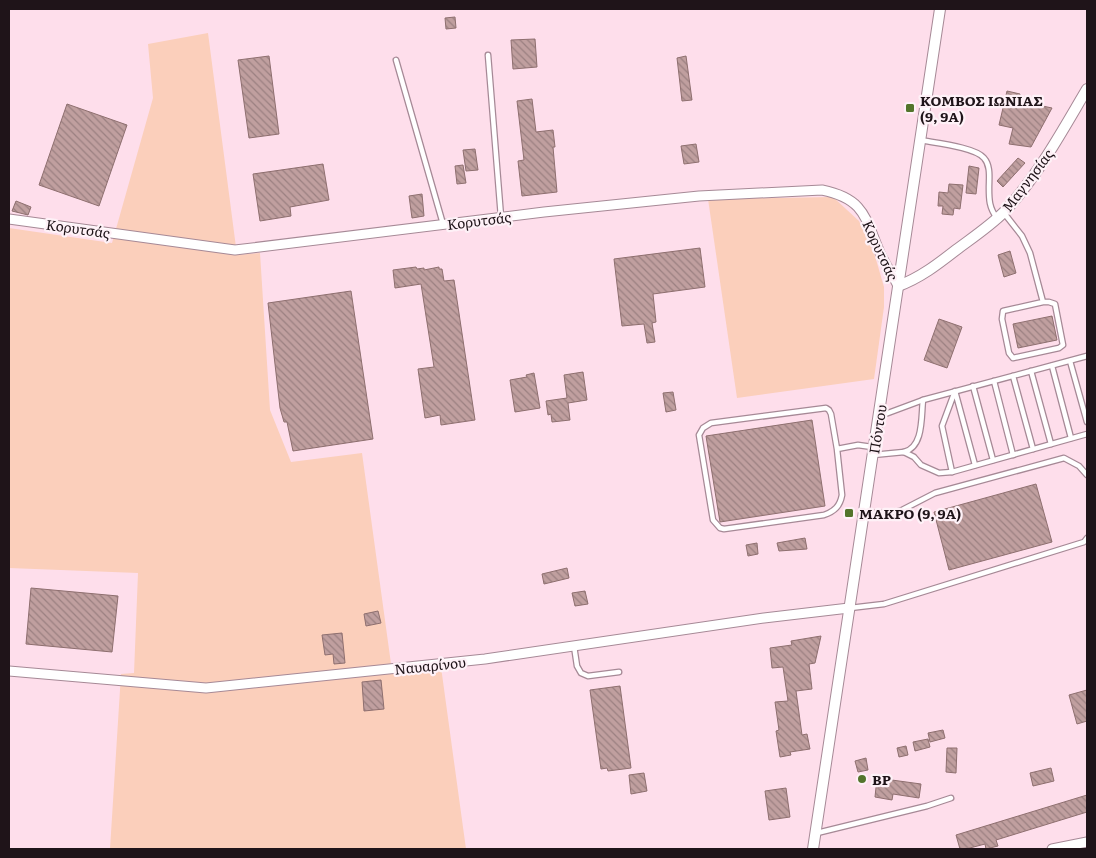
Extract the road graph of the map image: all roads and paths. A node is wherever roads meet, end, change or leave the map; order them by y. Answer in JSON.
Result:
{"nodes":[{"id":1,"x":940,"y":9,"type":"edge"},
{"id":2,"x":488,"y":55,"type":"dead end"},
{"id":3,"x":396,"y":60,"type":"dead end"},
{"id":4,"x":1087,"y":89,"type":"edge"},
{"id":5,"x":920,"y":140,"type":"junction"},
{"id":6,"x":1000,"y":215,"type":"junction"},
{"id":7,"x":501,"y":217,"type":"junction"},
{"id":8,"x":9,"y":219,"type":"edge"},
{"id":9,"x":444,"y":224,"type":"junction"},
{"id":10,"x":898,"y":286,"type":"junction"},
{"id":11,"x":1042,"y":302,"type":"junction"},
{"id":12,"x":1087,"y":356,"type":"edge"},
{"id":13,"x":1070,"y":361,"type":"junction"},
{"id":14,"x":1052,"y":366,"type":"junction"},
{"id":15,"x":1031,"y":371,"type":"junction"},
{"id":16,"x":1014,"y":376,"type":"junction"},
{"id":17,"x":994,"y":381,"type":"junction"},
{"id":18,"x":973,"y":386,"type":"junction"},
{"id":19,"x":956,"y":391,"type":"junction"},
{"id":20,"x":923,"y":400,"type":"junction"},
{"id":21,"x":879,"y":417,"type":"junction"},
{"id":22,"x":1087,"y":422,"type":"edge"},
{"id":23,"x":1087,"y":434,"type":"edge"},
{"id":24,"x":1071,"y":438,"type":"junction"},
{"id":25,"x":1051,"y":444,"type":"junction"},
{"id":26,"x":836,"y":449,"type":"junction"},
{"id":27,"x":1033,"y":449,"type":"junction"},
{"id":28,"x":873,"y":451,"type":"junction"},
{"id":29,"x":904,"y":452,"type":"junction"},
{"id":30,"x":1013,"y":455,"type":"junction"},
{"id":31,"x":993,"y":460,"type":"junction"},
{"id":32,"x":975,"y":466,"type":"junction"},
{"id":33,"x":952,"y":472,"type":"junction"},
{"id":34,"x":1087,"y":475,"type":"edge"},
{"id":35,"x":864,"y":513,"type":"junction"},
{"id":36,"x":1087,"y":538,"type":"edge"},
{"id":37,"x":850,"y":608,"type":"junction"},
{"id":38,"x":574,"y":646,"type":"junction"},
{"id":39,"x":9,"y":671,"type":"edge"},
{"id":40,"x":619,"y":672,"type":"dead end"},
{"id":41,"x":951,"y":798,"type":"dead end"},
{"id":42,"x":815,"y":833,"type":"junction"},
{"id":43,"x":1087,"y":842,"type":"edge"},
{"id":44,"x":813,"y":849,"type":"edge"},
{"id":45,"x":1052,"y":849,"type":"edge"}],
"edges":[{"from":1,"to":5,"type":"street","name":"Πόντου"},
{"from":2,"to":7,"type":"lane"},
{"from":3,"to":9,"type":"lane"},
{"from":4,"to":6,"type":"street","name":"Μαγνησίας"},
{"from":5,"to":6,"type":"lane"},
{"from":5,"to":10,"type":"street","name":"Πόντου"},
{"from":6,"to":10,"type":"street","name":"Μαγνησίας"},
{"from":6,"to":11,"type":"lane"},
{"from":7,"to":9,"type":"street","name":"Κορυτσάς"},
{"from":7,"to":10,"type":"street","name":"Κορυτσάς"},
{"from":8,"to":9,"type":"street","name":"Κορυτσάς"},
{"from":10,"to":21,"type":"street","name":"Πόντου"},
{"from":11,"to":11,"type":"lane"},
{"from":12,"to":13,"type":"lane"},
{"from":13,"to":14,"type":"lane"},
{"from":13,"to":22,"type":"lane"},
{"from":14,"to":15,"type":"lane"},
{"from":14,"to":24,"type":"lane"},
{"from":15,"to":16,"type":"lane"},
{"from":15,"to":25,"type":"lane"},
{"from":16,"to":17,"type":"lane"},
{"from":16,"to":27,"type":"lane"},
{"from":17,"to":18,"type":"lane"},
{"from":17,"to":30,"type":"lane"},
{"from":18,"to":19,"type":"lane"},
{"from":18,"to":31,"type":"lane"},
{"from":19,"to":20,"type":"lane"},
{"from":19,"to":32,"type":"lane"},
{"from":19,"to":33,"type":"lane"},
{"from":20,"to":21,"type":"lane"},
{"from":20,"to":29,"type":"lane"},
{"from":21,"to":28,"type":"street","name":"Πόντου"},
{"from":23,"to":24,"type":"lane"},
{"from":24,"to":25,"type":"lane"},
{"from":25,"to":27,"type":"lane"},
{"from":26,"to":26,"type":"lane"},
{"from":26,"to":28,"type":"lane"},
{"from":27,"to":30,"type":"lane"},
{"from":28,"to":29,"type":"lane"},
{"from":28,"to":35,"type":"street","name":"Πόντου"},
{"from":29,"to":33,"type":"lane"},
{"from":30,"to":31,"type":"lane"},
{"from":31,"to":32,"type":"lane"},
{"from":32,"to":33,"type":"lane"},
{"from":34,"to":35,"type":"lane"},
{"from":35,"to":37,"type":"street","name":"Πόντου"},
{"from":36,"to":37,"type":"lane"},
{"from":37,"to":38,"type":"street","name":"Ναυαρίνου"},
{"from":37,"to":42,"type":"street","name":"Πόντου"},
{"from":38,"to":39,"type":"street","name":"Ναυαρίνου"},
{"from":38,"to":40,"type":"lane"},
{"from":41,"to":42,"type":"lane"},
{"from":42,"to":44,"type":"street","name":"Πόντου"},
{"from":43,"to":45,"type":"street"}]}
